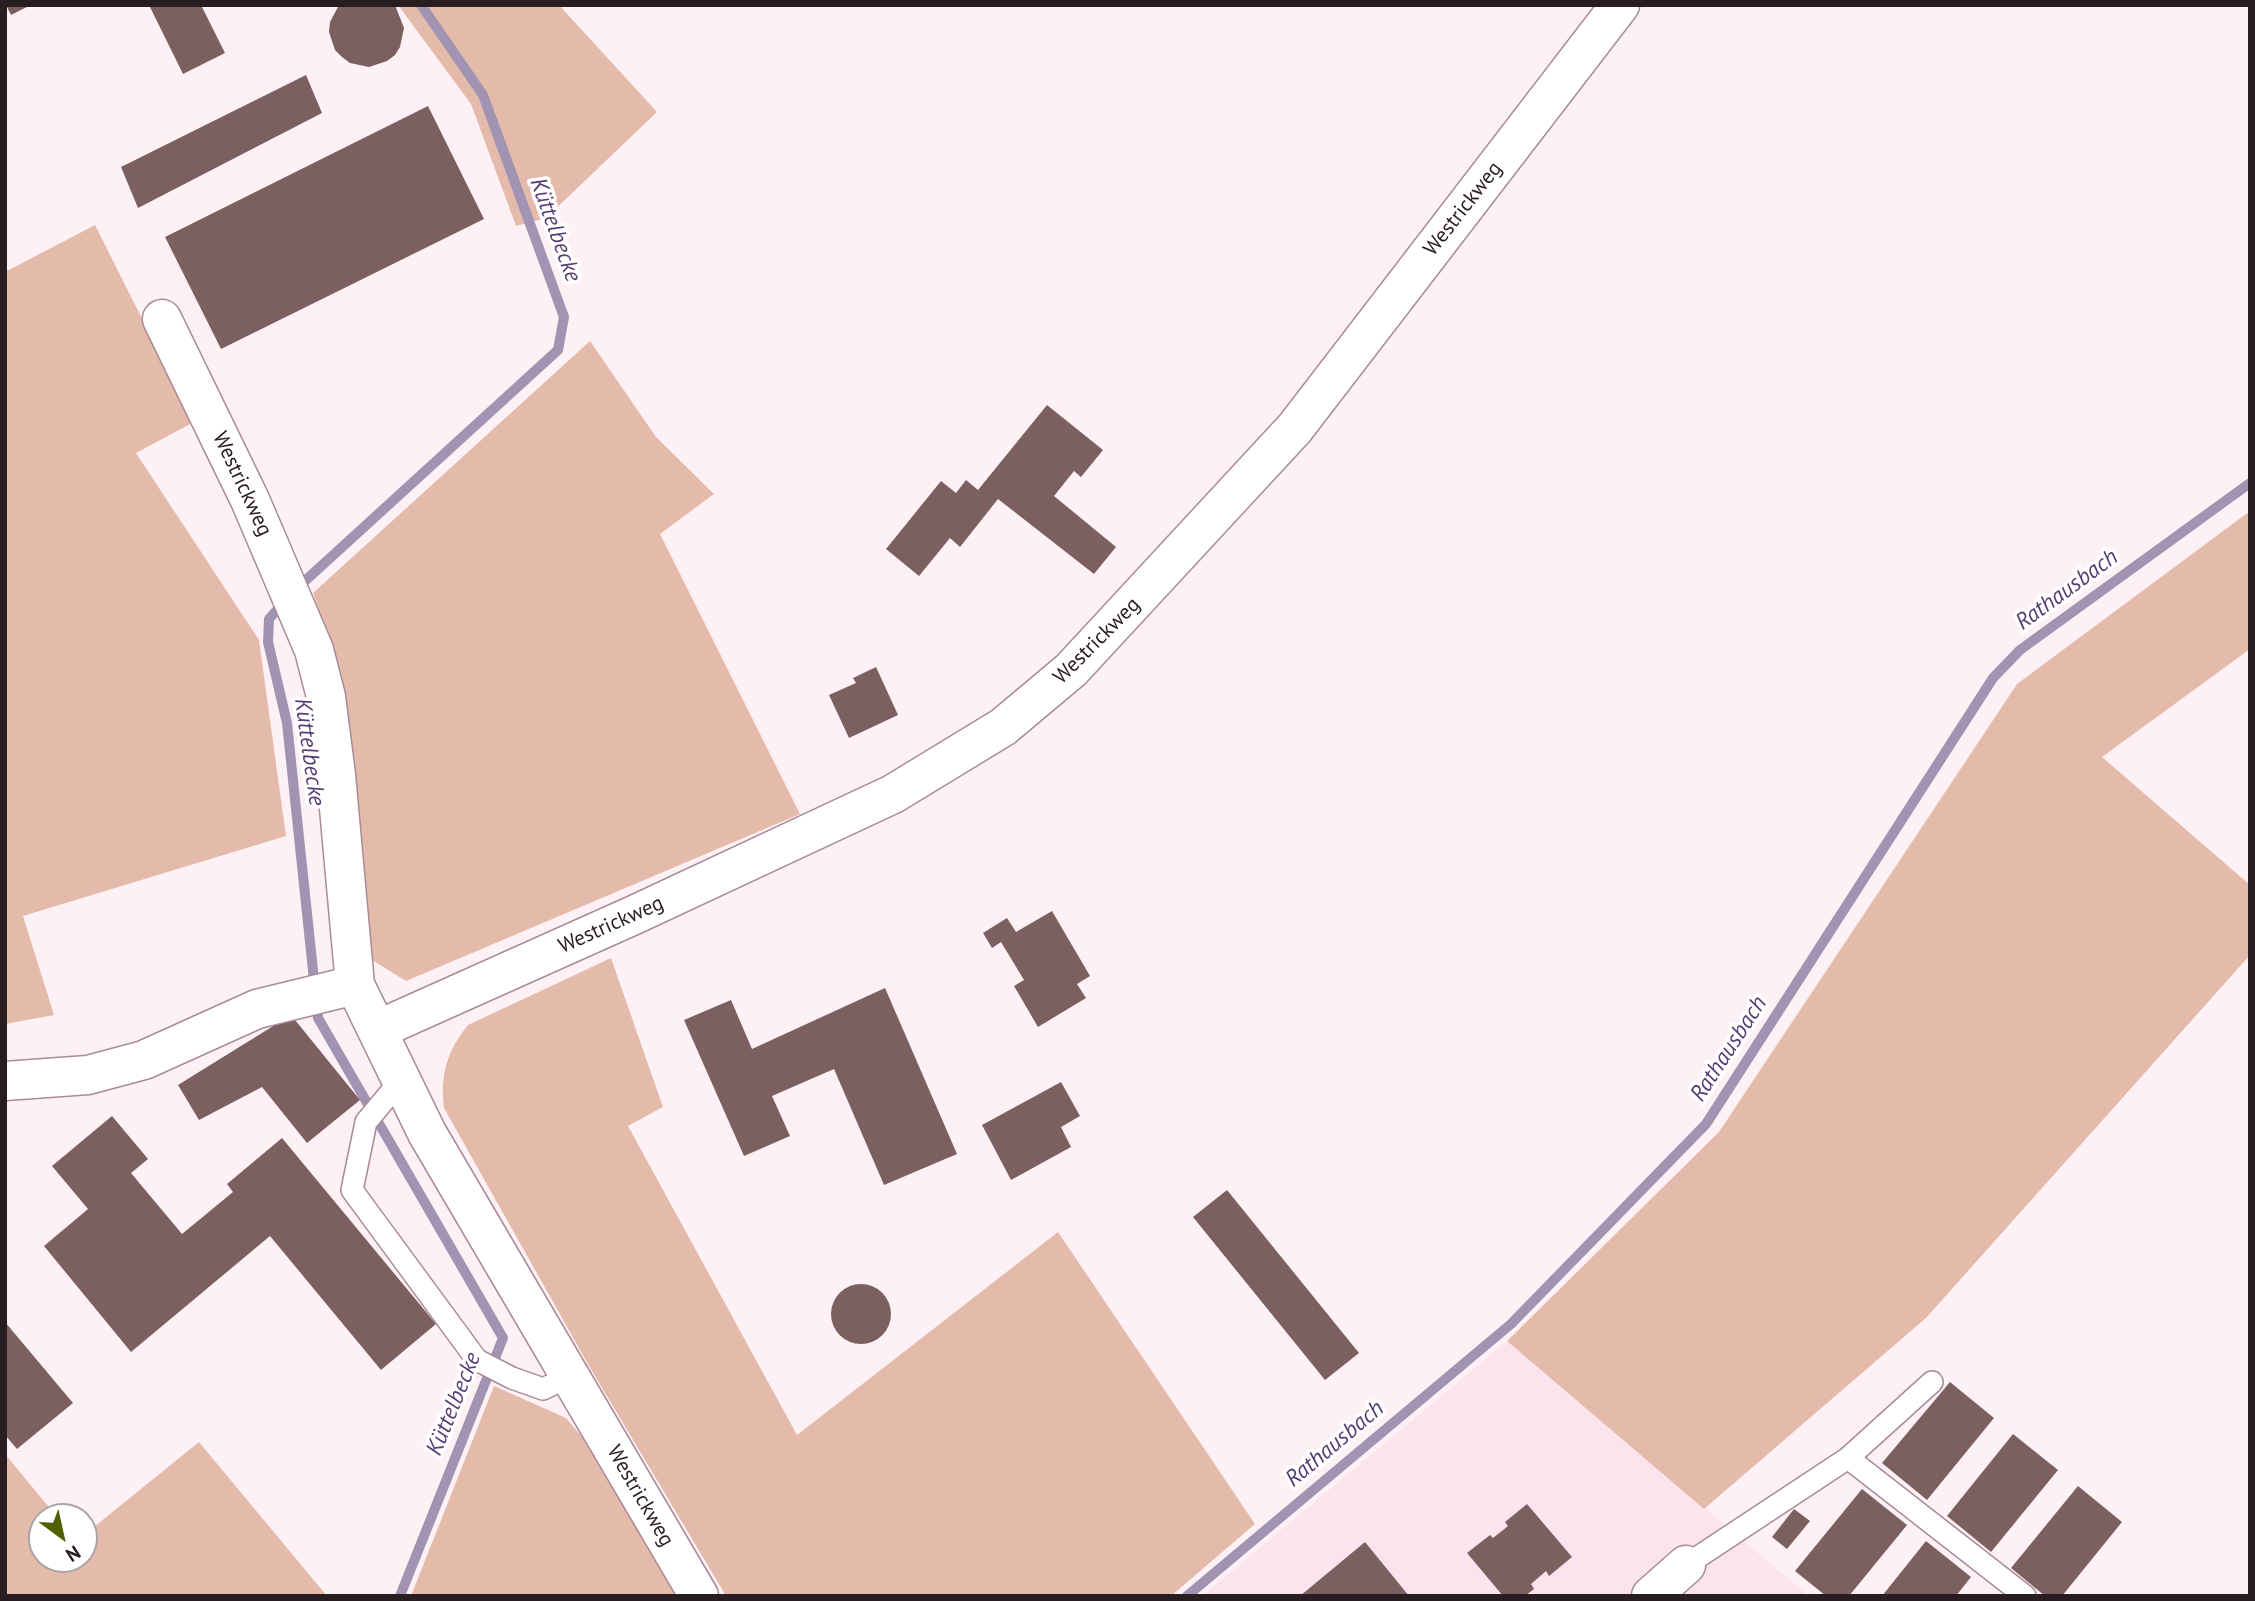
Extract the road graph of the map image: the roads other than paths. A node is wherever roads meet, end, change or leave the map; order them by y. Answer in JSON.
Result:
{"nodes":[{"id":1,"x":1620,"y":5,"type":"edge"},
{"id":2,"x":162,"y":319,"type":"dead end"},
{"id":3,"x":355,"y":985,"type":"junction"},
{"id":4,"x":377,"y":1030,"type":"junction"},
{"id":5,"x":401,"y":1080,"type":"junction"},
{"id":6,"x":5,"y":1082,"type":"edge"},
{"id":7,"x":570,"y":1376,"type":"junction"},
{"id":8,"x":1932,"y":1382,"type":"dead end"},
{"id":9,"x":1848,"y":1458,"type":"junction"},
{"id":10,"x":1686,"y":1565,"type":"joint"},
{"id":11,"x":699,"y":1596,"type":"edge"},
{"id":12,"x":1651,"y":1596,"type":"edge"},
{"id":13,"x":2025,"y":1596,"type":"edge"}],
"edges":[{"from":1,"to":4,"type":"street","name":"Westrickweg"},
{"from":2,"to":3,"type":"street","name":"Westrickweg"},
{"from":3,"to":4,"type":"street","name":"Westrickweg"},
{"from":3,"to":6,"type":"street"},
{"from":4,"to":5,"type":"street","name":"Westrickweg"},
{"from":5,"to":7,"type":"street","name":"Westrickweg"},
{"from":5,"to":7,"type":"lane"},
{"from":7,"to":11,"type":"street","name":"Westrickweg"},
{"from":8,"to":9,"type":"lane"},
{"from":9,"to":10,"type":"lane"},
{"from":9,"to":13,"type":"lane"},
{"from":10,"to":12,"type":"street"}]}
